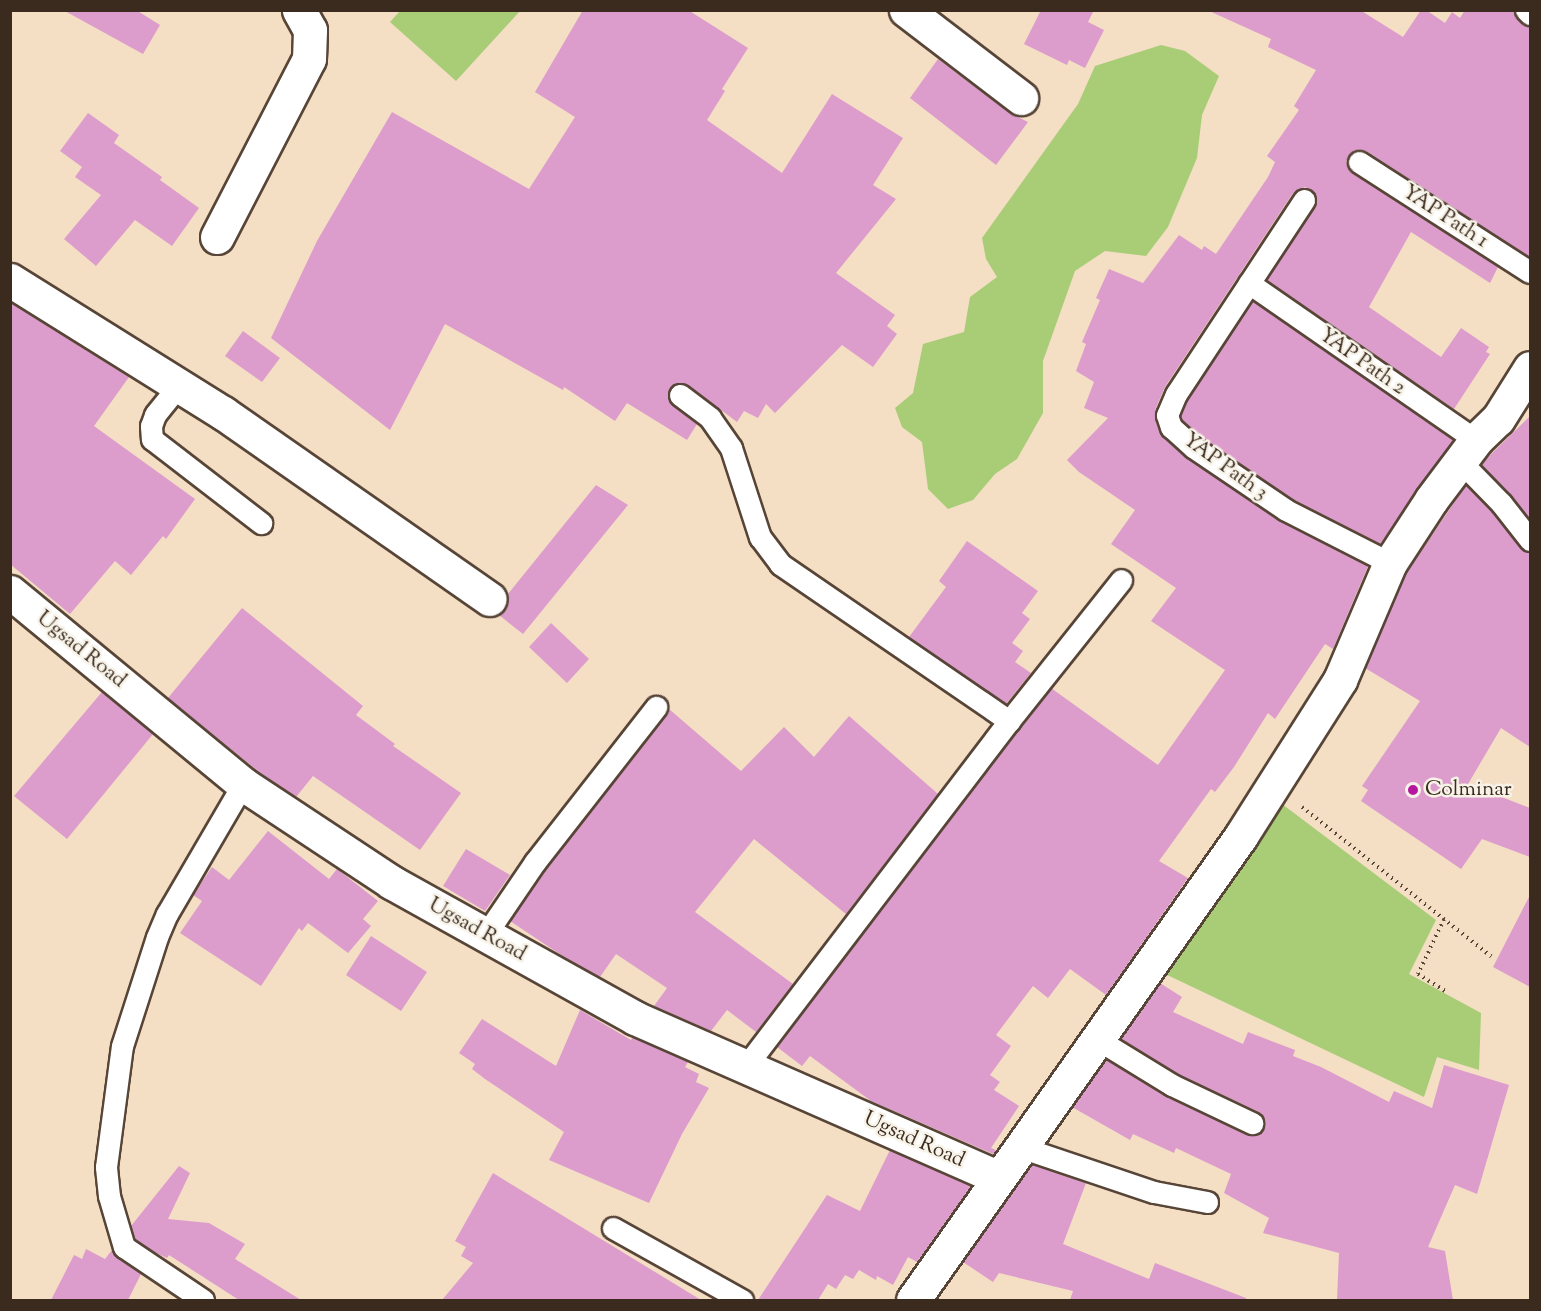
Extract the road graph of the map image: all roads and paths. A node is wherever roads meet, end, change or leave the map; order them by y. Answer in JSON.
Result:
{"nodes":[{"id":1,"x":299,"y":10,"type":"edge"},
{"id":2,"x":906,"y":10,"type":"edge"},
{"id":3,"x":1526,"y":10,"type":"edge"},
{"id":4,"x":1530,"y":14,"type":"edge"},
{"id":5,"x":1021,"y":98,"type":"dead end"},
{"id":6,"x":1359,"y":162,"type":"dead end"},
{"id":7,"x":1304,"y":200,"type":"dead end"},
{"id":8,"x":218,"y":237,"type":"dead end"},
{"id":9,"x":1530,"y":272,"type":"edge"},
{"id":10,"x":10,"y":280,"type":"edge"},
{"id":11,"x":1249,"y":283,"type":"junction"},
{"id":12,"x":1530,"y":368,"type":"edge"},
{"id":13,"x":179,"y":385,"type":"junction"},
{"id":14,"x":680,"y":395,"type":"dead end"},
{"id":15,"x":1468,"y":451,"type":"junction"},
{"id":16,"x":261,"y":523,"type":"dead end"},
{"id":17,"x":1530,"y":540,"type":"edge"},
{"id":18,"x":1390,"y":563,"type":"junction"},
{"id":19,"x":1121,"y":580,"type":"dead end"},
{"id":20,"x":10,"y":592,"type":"edge"},
{"id":21,"x":490,"y":599,"type":"dead end"},
{"id":22,"x":656,"y":707,"type":"dead end"},
{"id":23,"x":1009,"y":721,"type":"junction"},
{"id":24,"x":243,"y":784,"type":"junction"},
{"id":25,"x":1273,"y":784,"type":"junction"},
{"id":26,"x":1444,"y":919,"type":"junction"},
{"id":27,"x":486,"y":934,"type":"junction"},
{"id":28,"x":1491,"y":956,"type":"dead end"},
{"id":29,"x":1445,"y":991,"type":"dead end"},
{"id":30,"x":1097,"y":1039,"type":"junction"},
{"id":31,"x":746,"y":1066,"type":"junction"},
{"id":32,"x":1252,"y":1123,"type":"dead end"},
{"id":33,"x":1020,"y":1147,"type":"junction"},
{"id":34,"x":998,"y":1177,"type":"junction"},
{"id":35,"x":1207,"y":1202,"type":"dead end"},
{"id":36,"x":613,"y":1228,"type":"dead end"},
{"id":37,"x":202,"y":1300,"type":"edge"},
{"id":38,"x":742,"y":1300,"type":"edge"},
{"id":39,"x":913,"y":1300,"type":"edge"}],
"edges":[{"from":1,"to":8,"type":"street"},
{"from":2,"to":5,"type":"street"},
{"from":3,"to":4,"type":"lane"},
{"from":6,"to":9,"type":"lane","name":"YAP Path 1"},
{"from":7,"to":11,"type":"lane","name":"YAP Path 3"},
{"from":10,"to":13,"type":"street"},
{"from":11,"to":15,"type":"lane","name":"YAP Path 2"},
{"from":11,"to":18,"type":"lane","name":"YAP Path 3"},
{"from":12,"to":15,"type":"street"},
{"from":13,"to":16,"type":"lane"},
{"from":13,"to":21,"type":"street"},
{"from":14,"to":23,"type":"lane"},
{"from":15,"to":17,"type":"lane","name":"YAP Path 2"},
{"from":15,"to":18,"type":"street"},
{"from":18,"to":25,"type":"street"},
{"from":19,"to":23,"type":"lane"},
{"from":20,"to":24,"type":"street","name":"Ugsad Road"},
{"from":22,"to":27,"type":"lane"},
{"from":23,"to":31,"type":"lane"},
{"from":24,"to":27,"type":"street","name":"Ugsad Road"},
{"from":24,"to":37,"type":"lane"},
{"from":25,"to":26,"type":"path"},
{"from":25,"to":30,"type":"street"},
{"from":26,"to":28,"type":"path"},
{"from":26,"to":29,"type":"path"},
{"from":27,"to":31,"type":"street","name":"Ugsad Road"},
{"from":30,"to":32,"type":"lane"},
{"from":30,"to":33,"type":"street"},
{"from":31,"to":34,"type":"street","name":"Ugsad Road"},
{"from":33,"to":34,"type":"street"},
{"from":33,"to":35,"type":"lane"},
{"from":34,"to":39,"type":"street"},
{"from":36,"to":38,"type":"lane"}]}
